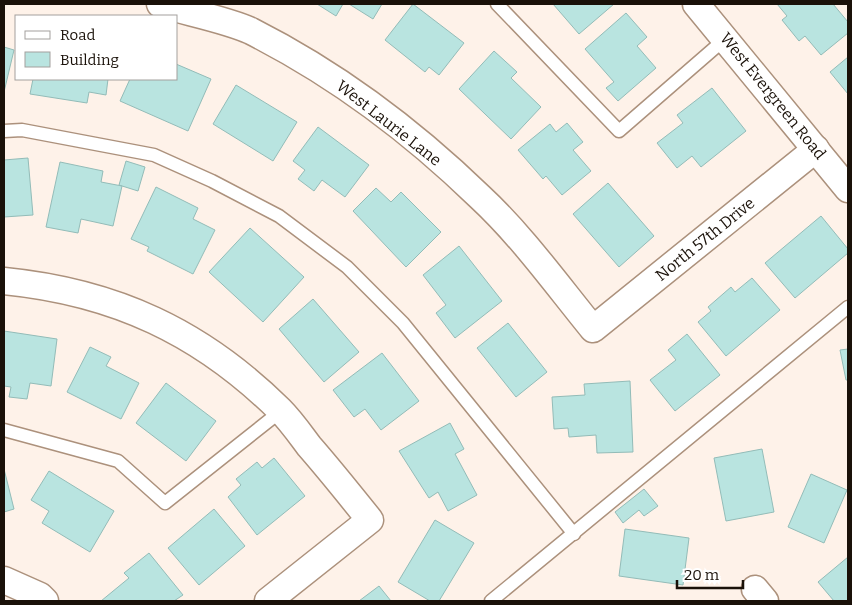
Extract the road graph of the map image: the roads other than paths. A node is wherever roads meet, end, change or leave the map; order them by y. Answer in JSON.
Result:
{"nodes":[{"id":1,"x":160,"y":4,"type":"edge"},
{"id":2,"x":497,"y":4,"type":"edge"},
{"id":3,"x":696,"y":4,"type":"edge"},
{"id":4,"x":725,"y":39,"type":"junction"},
{"id":5,"x":4,"y":130,"type":"edge"},
{"id":6,"x":816,"y":149,"type":"junction"},
{"id":7,"x":848,"y":189,"type":"edge"},
{"id":8,"x":4,"y":281,"type":"edge"},
{"id":9,"x":848,"y":307,"type":"edge"},
{"id":10,"x":593,"y":329,"type":"joint"},
{"id":11,"x":281,"y":411,"type":"junction"},
{"id":12,"x":4,"y":430,"type":"edge"},
{"id":13,"x":574,"y":534,"type":"junction"},
{"id":14,"x":4,"y":580,"type":"edge"},
{"id":15,"x":45,"y":601,"type":"edge"},
{"id":16,"x":268,"y":601,"type":"edge"},
{"id":17,"x":491,"y":601,"type":"edge"}],
"edges":[{"from":1,"to":10,"type":"street","name":"West Laurie Lane"},
{"from":2,"to":4,"type":"lane"},
{"from":3,"to":4,"type":"street","name":"West Evergreen Road"},
{"from":4,"to":6,"type":"street","name":"West Evergreen Road"},
{"from":5,"to":13,"type":"lane"},
{"from":6,"to":7,"type":"street","name":"West Evergreen Road"},
{"from":6,"to":10,"type":"street","name":"North 57th Drive"},
{"from":8,"to":11,"type":"street"},
{"from":9,"to":13,"type":"lane"},
{"from":11,"to":12,"type":"lane"},
{"from":11,"to":16,"type":"street"},
{"from":13,"to":17,"type":"lane"},
{"from":14,"to":15,"type":"street"}]}
